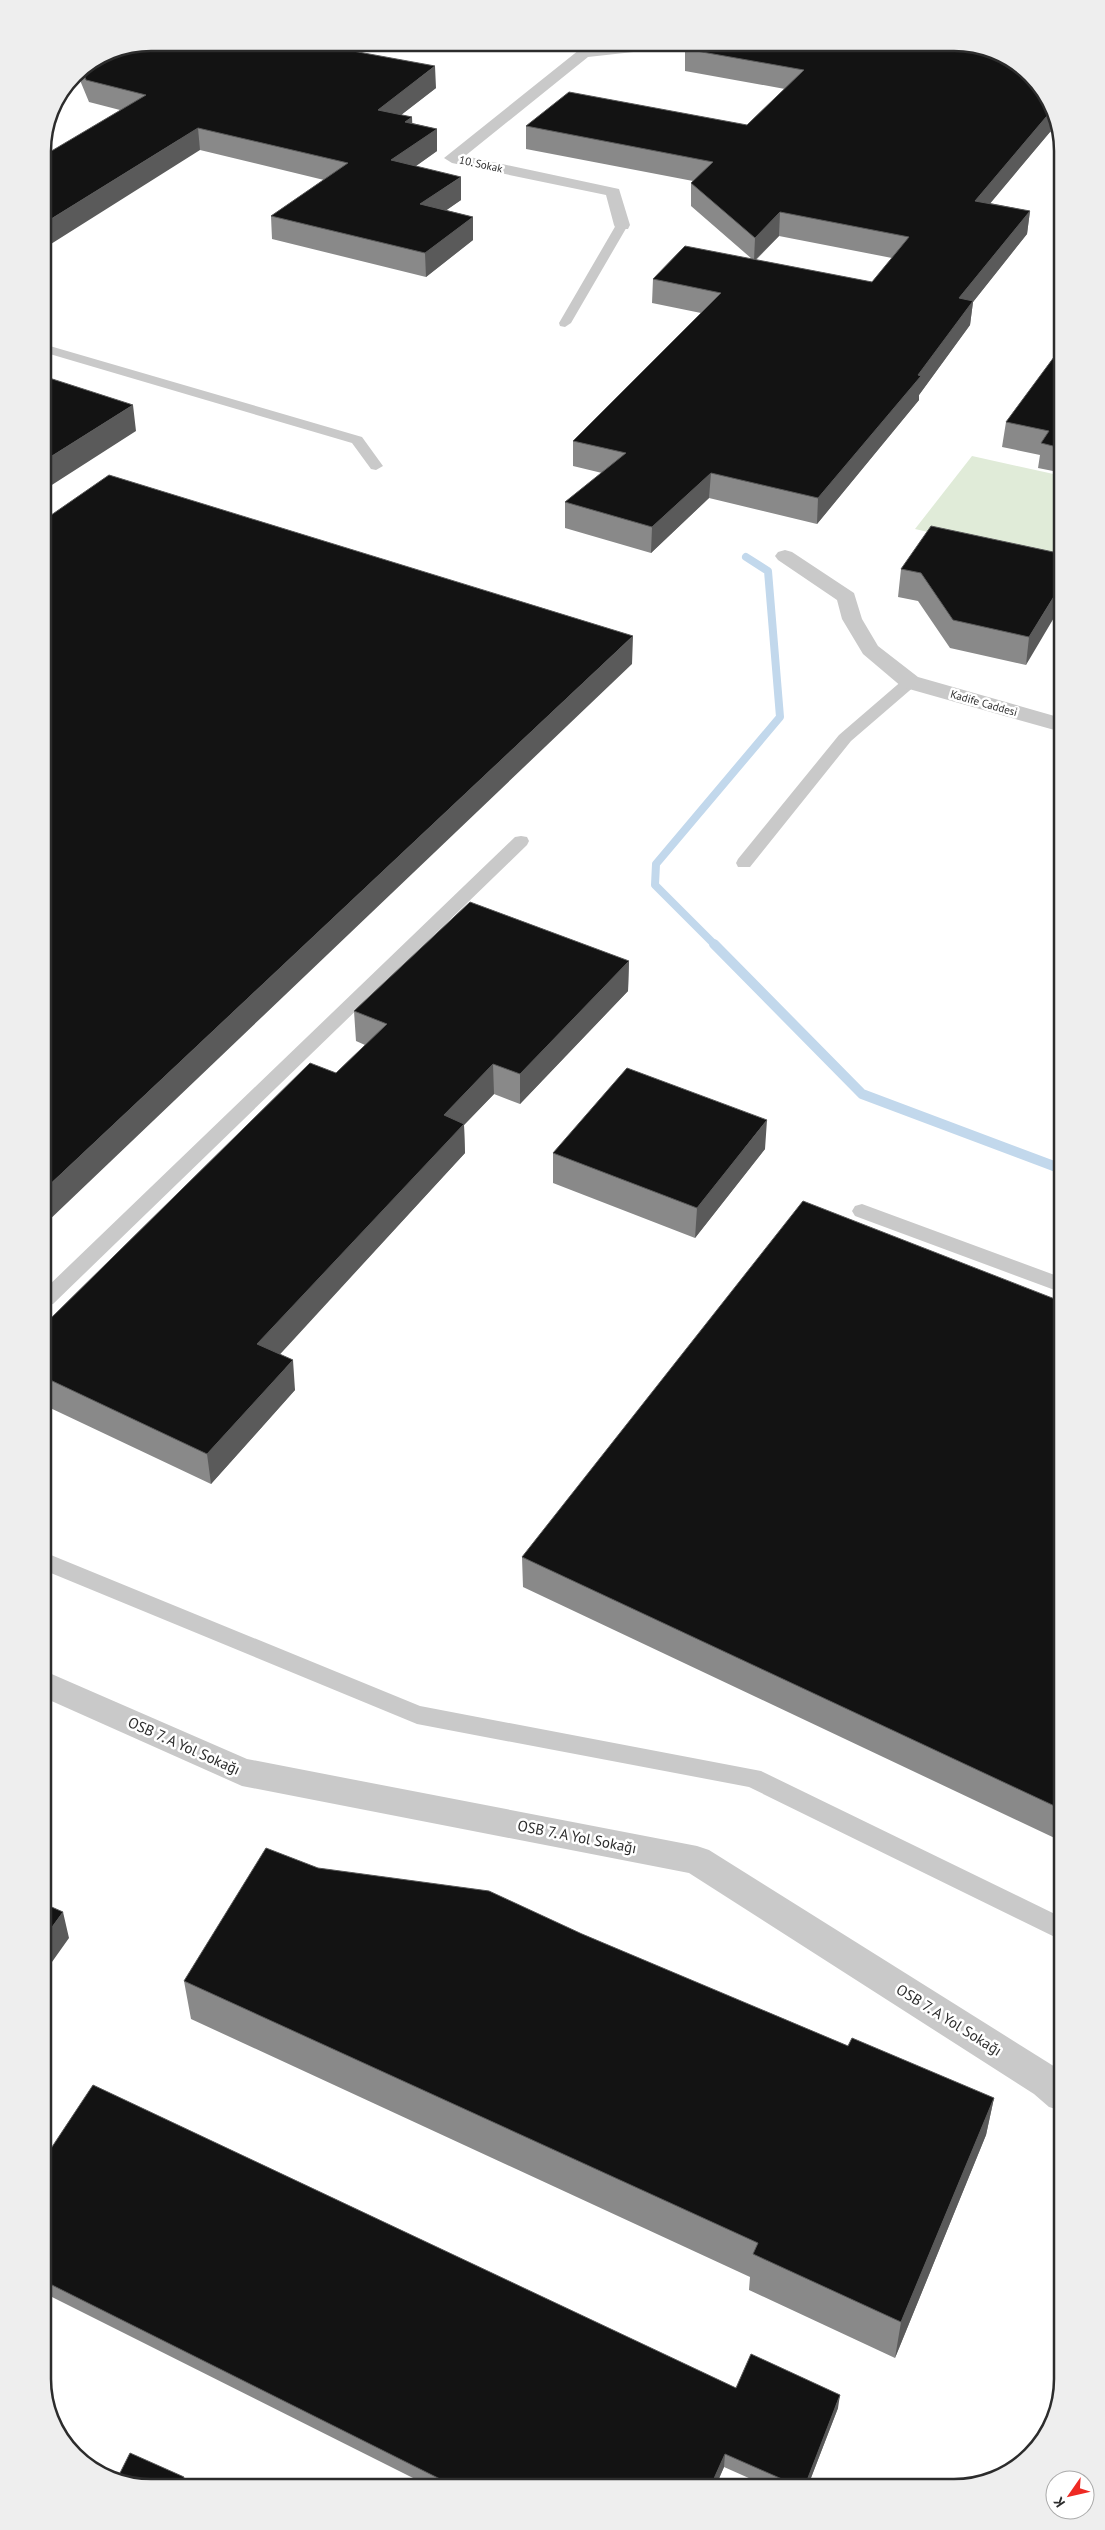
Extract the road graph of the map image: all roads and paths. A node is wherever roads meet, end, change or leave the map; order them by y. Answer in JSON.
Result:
{"nodes":[{"id":1,"x":603,"y":51,"type":"edge"},
{"id":2,"x":622,"y":225,"type":"joint"},
{"id":3,"x":565,"y":323,"type":"dead end"},
{"id":4,"x":51,"y":350,"type":"edge"},
{"id":5,"x":376,"y":466,"type":"dead end"},
{"id":6,"x":785,"y":556,"type":"dead end"},
{"id":7,"x":910,"y":682,"type":"junction"},
{"id":8,"x":1054,"y":723,"type":"edge"},
{"id":9,"x":520,"y":841,"type":"dead end"},
{"id":10,"x":744,"y":863,"type":"dead end"},
{"id":11,"x":862,"y":1211,"type":"dead end"},
{"id":12,"x":1054,"y":1283,"type":"edge"},
{"id":13,"x":51,"y":1294,"type":"edge"},
{"id":14,"x":51,"y":1564,"type":"edge"},
{"id":15,"x":51,"y":1687,"type":"edge"},
{"id":16,"x":1054,"y":1926,"type":"edge"},
{"id":17,"x":1054,"y":2088,"type":"edge"}],
"edges":[{"from":1,"to":2,"type":"street","name":"10. Sokak"},
{"from":2,"to":3,"type":"lane"},
{"from":4,"to":5,"type":"lane"},
{"from":6,"to":7,"type":"street"},
{"from":7,"to":8,"type":"street","name":"Kadife Caddesi"},
{"from":7,"to":10,"type":"lane"},
{"from":9,"to":13,"type":"lane"},
{"from":11,"to":12,"type":"lane"},
{"from":14,"to":16,"type":"lane"},
{"from":15,"to":17,"type":"street","name":"OSB 7. A Yol Sokağı"}]}
